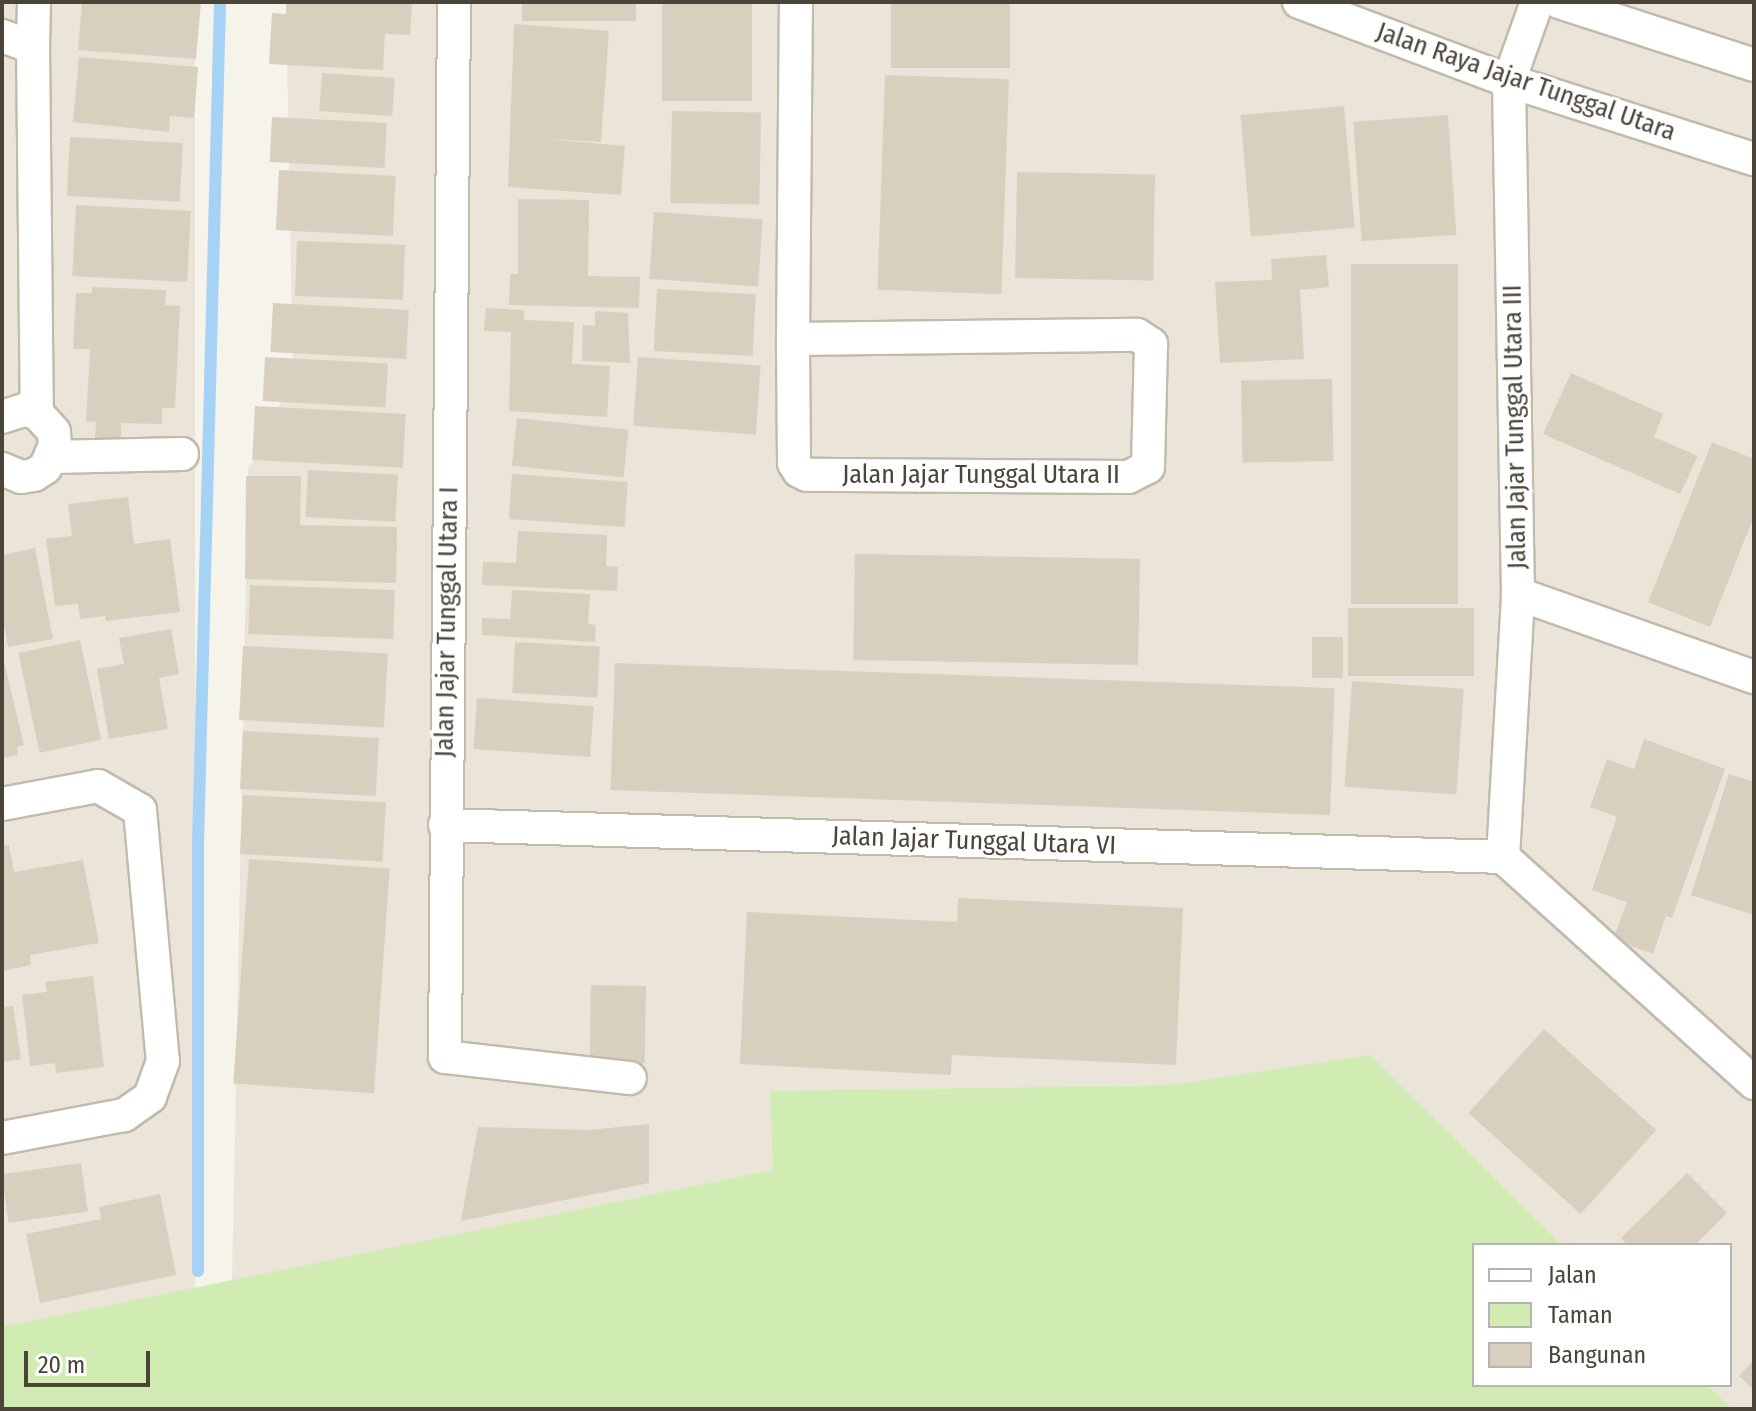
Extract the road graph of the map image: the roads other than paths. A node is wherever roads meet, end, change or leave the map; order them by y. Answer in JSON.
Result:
{"nodes":[{"id":1,"x":34,"y":2,"type":"edge"},
{"id":2,"x":454,"y":2,"type":"edge"},
{"id":3,"x":796,"y":2,"type":"edge"},
{"id":4,"x":1299,"y":2,"type":"edge"},
{"id":5,"x":1537,"y":2,"type":"edge"},
{"id":6,"x":1559,"y":2,"type":"edge"},
{"id":7,"x":2,"y":36,"type":"edge"},
{"id":8,"x":33,"y":47,"type":"junction"},
{"id":9,"x":1754,"y":65,"type":"edge"},
{"id":10,"x":1509,"y":81,"type":"junction"},
{"id":11,"x":1754,"y":159,"type":"edge"},
{"id":12,"x":793,"y":339,"type":"junction"},
{"id":13,"x":37,"y":413,"type":"junction"},
{"id":14,"x":2,"y":417,"type":"edge"},
{"id":15,"x":182,"y":454,"type":"dead end"},
{"id":16,"x":53,"y":457,"type":"junction"},
{"id":17,"x":2,"y":469,"type":"edge"},
{"id":18,"x":1518,"y":594,"type":"junction"},
{"id":19,"x":1754,"y":677,"type":"edge"},
{"id":20,"x":2,"y":804,"type":"edge"},
{"id":21,"x":445,"y":825,"type":"junction"},
{"id":22,"x":1503,"y":857,"type":"junction"},
{"id":23,"x":630,"y":1078,"type":"dead end"},
{"id":24,"x":1754,"y":1083,"type":"edge"},
{"id":25,"x":2,"y":1138,"type":"edge"}],
"edges":[{"from":1,"to":8,"type":"street"},
{"from":2,"to":21,"type":"street","name":"Jalan Jajar Tunggal Utara I"},
{"from":3,"to":12,"type":"street","name":"Jalan Jajar Tunggal Utara II"},
{"from":4,"to":10,"type":"street","name":"Jalan Raya Jajar Tunggal Utara"},
{"from":5,"to":10,"type":"street","name":"Jalan Jajar Tunggal Utara III"},
{"from":6,"to":9,"type":"street"},
{"from":7,"to":8,"type":"street"},
{"from":8,"to":13,"type":"street"},
{"from":10,"to":11,"type":"street","name":"Jalan Raya Jajar Tunggal Utara"},
{"from":10,"to":18,"type":"street","name":"Jalan Jajar Tunggal Utara III"},
{"from":12,"to":12,"type":"street","name":"Jalan Jajar Tunggal Utara II"},
{"from":13,"to":14,"type":"street"},
{"from":13,"to":16,"type":"street"},
{"from":15,"to":16,"type":"street"},
{"from":16,"to":17,"type":"street"},
{"from":18,"to":19,"type":"street"},
{"from":18,"to":22,"type":"street","name":"Jalan Jajar Tunggal Utara III"},
{"from":20,"to":25,"type":"street"},
{"from":21,"to":22,"type":"street","name":"Jalan Jajar Tunggal Utara VI"},
{"from":21,"to":23,"type":"street","name":"Jalan Jajar Tunggal Utara I"},
{"from":22,"to":24,"type":"street"}]}
